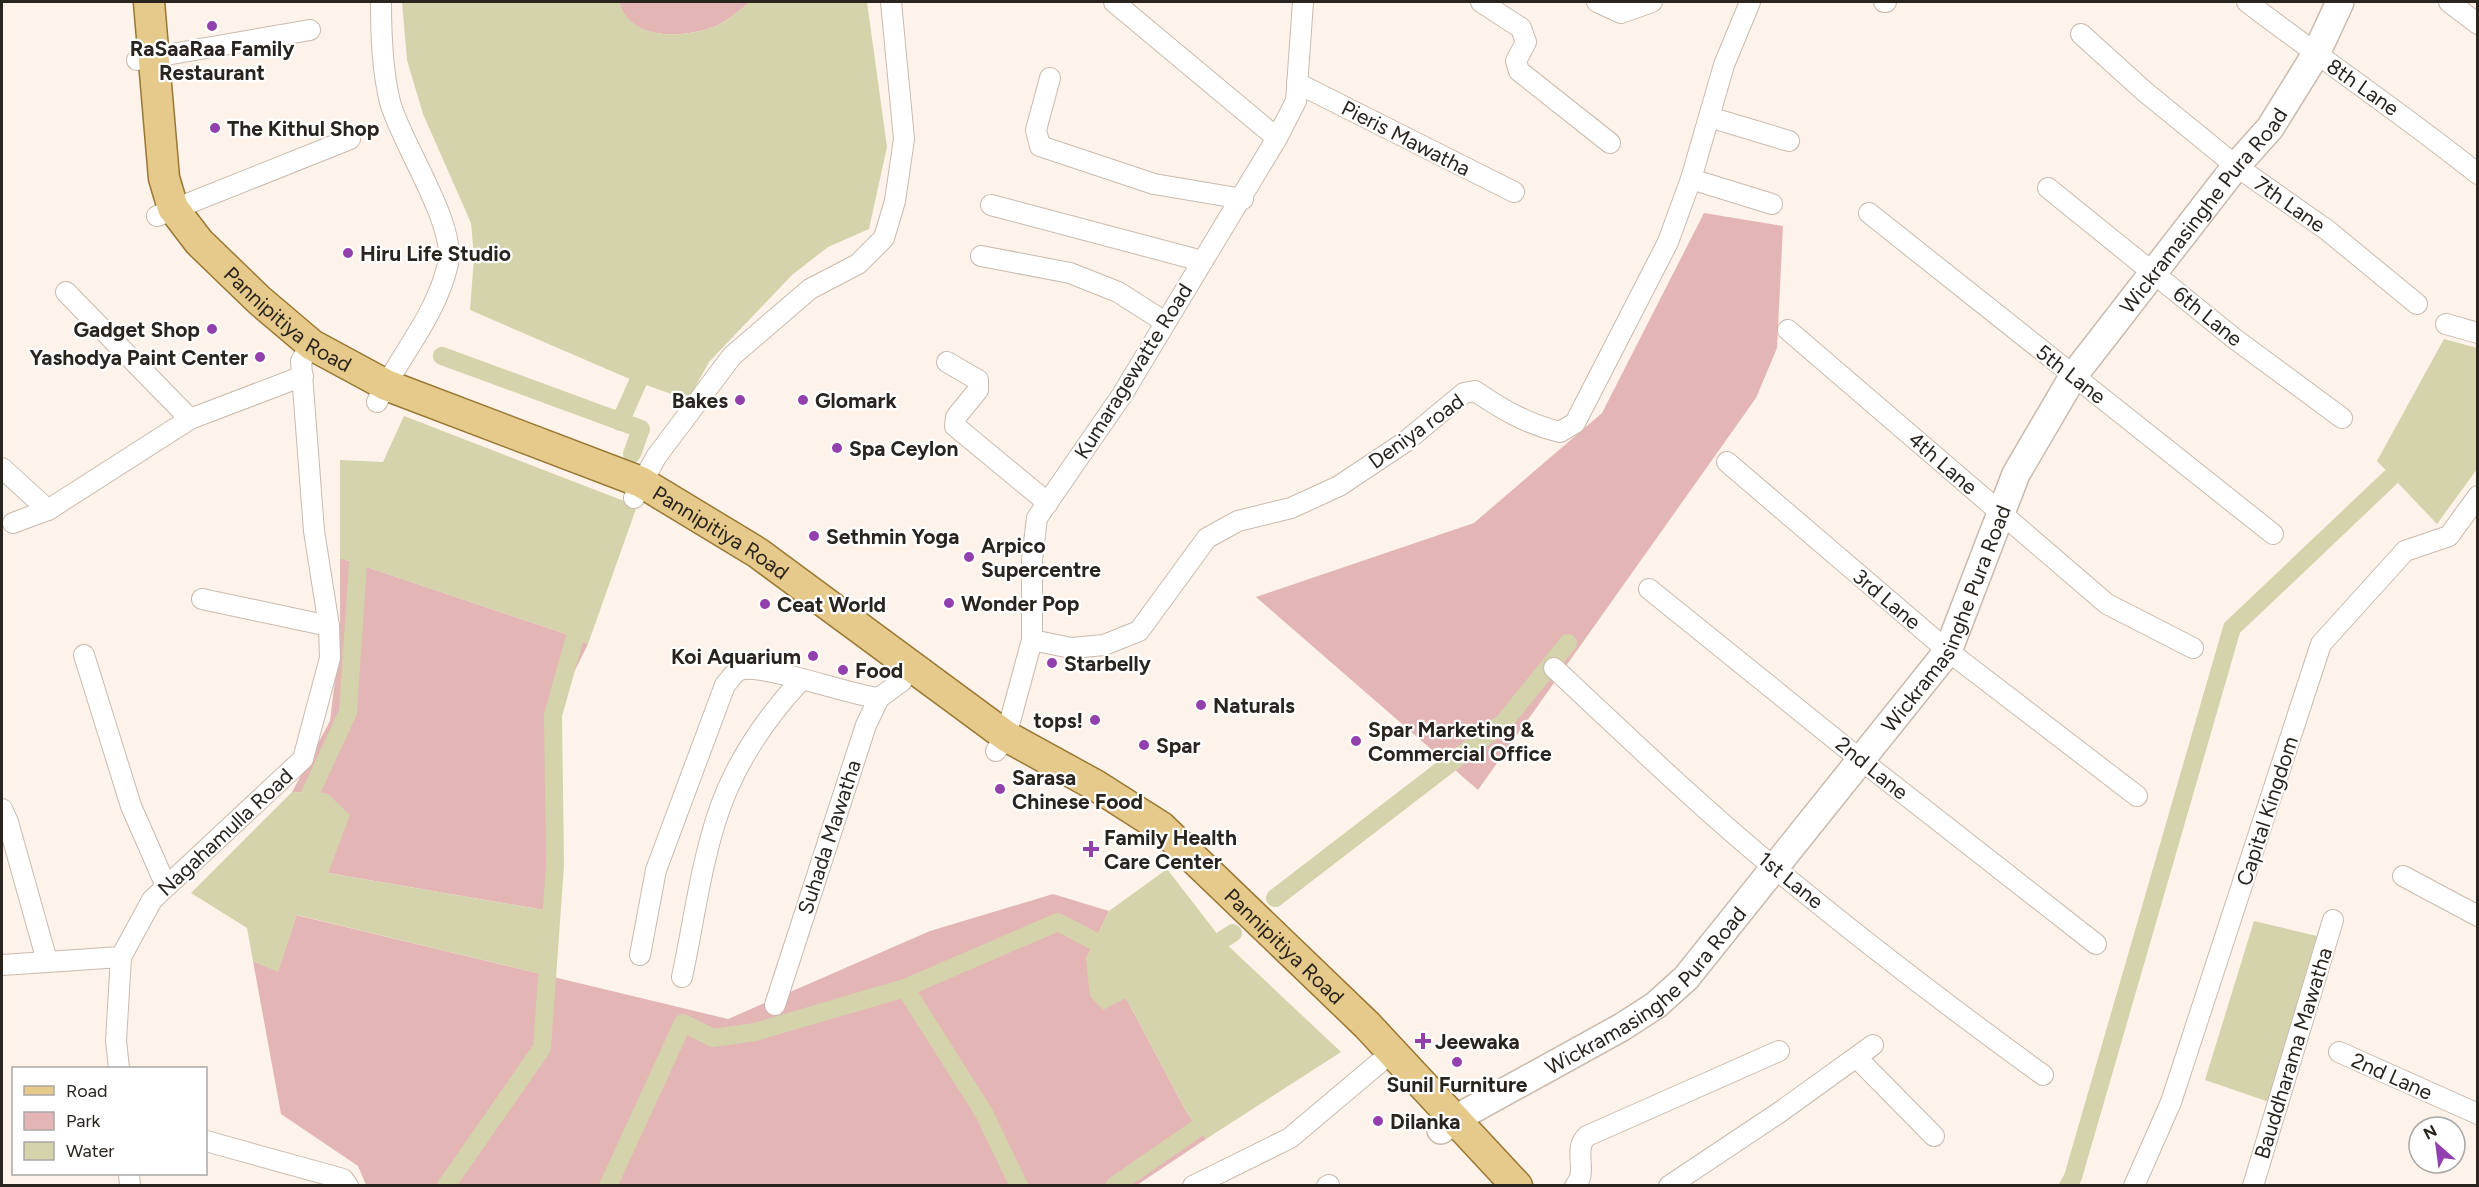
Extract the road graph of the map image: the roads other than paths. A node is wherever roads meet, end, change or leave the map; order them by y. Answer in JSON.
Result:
{"nodes":[{"id":1,"x":129,"y":2,"type":"edge"},
{"id":2,"x":149,"y":2,"type":"edge"},
{"id":3,"x":381,"y":2,"type":"edge"},
{"id":4,"x":891,"y":2,"type":"edge"},
{"id":5,"x":1114,"y":2,"type":"edge"},
{"id":6,"x":1303,"y":2,"type":"edge"},
{"id":7,"x":1481,"y":2,"type":"edge"},
{"id":8,"x":1597,"y":2,"type":"edge"},
{"id":9,"x":1652,"y":2,"type":"edge"},
{"id":10,"x":1750,"y":2,"type":"edge"},
{"id":11,"x":2247,"y":2,"type":"edge"},
{"id":12,"x":2340,"y":2,"type":"edge"},
{"id":13,"x":2449,"y":2,"type":"edge"},
{"id":14,"x":2478,"y":24,"type":"edge"},
{"id":15,"x":310,"y":30,"type":"dead end"},
{"id":16,"x":2080,"y":34,"type":"dead end"},
{"id":17,"x":2316,"y":54,"type":"junction"},
{"id":18,"x":146,"y":59,"type":"junction"},
{"id":19,"x":1050,"y":78,"type":"dead end"},
{"id":20,"x":1298,"y":84,"type":"junction"},
{"id":21,"x":1709,"y":117,"type":"junction"},
{"id":22,"x":1277,"y":138,"type":"junction"},
{"id":23,"x":350,"y":139,"type":"dead end"},
{"id":24,"x":1789,"y":141,"type":"dead end"},
{"id":25,"x":1610,"y":143,"type":"dead end"},
{"id":26,"x":2236,"y":166,"type":"junction"},
{"id":27,"x":2478,"y":174,"type":"edge"},
{"id":28,"x":1691,"y":179,"type":"junction"},
{"id":29,"x":2048,"y":188,"type":"dead end"},
{"id":30,"x":1514,"y":192,"type":"dead end"},
{"id":31,"x":1243,"y":199,"type":"junction"},
{"id":32,"x":1772,"y":204,"type":"dead end"},
{"id":33,"x":991,"y":205,"type":"dead end"},
{"id":34,"x":165,"y":212,"type":"junction"},
{"id":35,"x":1869,"y":213,"type":"dead end"},
{"id":36,"x":981,"y":256,"type":"dead end"},
{"id":37,"x":1202,"y":261,"type":"junction"},
{"id":38,"x":2154,"y":273,"type":"junction"},
{"id":39,"x":66,"y":292,"type":"dead end"},
{"id":40,"x":2417,"y":304,"type":"dead end"},
{"id":41,"x":1165,"y":322,"type":"junction"},
{"id":42,"x":2446,"y":324,"type":"dead end"},
{"id":43,"x":1788,"y":330,"type":"dead end"},
{"id":44,"x":2478,"y":333,"type":"edge"},
{"id":45,"x":306,"y":361,"type":"junction"},
{"id":46,"x":947,"y":362,"type":"dead end"},
{"id":47,"x":2074,"y":375,"type":"junction"},
{"id":48,"x":382,"y":394,"type":"junction"},
{"id":49,"x":2342,"y":418,"type":"dead end"},
{"id":50,"x":190,"y":419,"type":"junction"},
{"id":51,"x":1727,"y":462,"type":"dead end"},
{"id":52,"x":2,"y":468,"type":"edge"},
{"id":53,"x":638,"y":490,"type":"junction"},
{"id":54,"x":2478,"y":496,"type":"edge"},
{"id":55,"x":1048,"y":503,"type":"junction"},
{"id":56,"x":48,"y":510,"type":"junction"},
{"id":57,"x":2001,"y":513,"type":"junction"},
{"id":58,"x":13,"y":523,"type":"dead end"},
{"id":59,"x":2273,"y":534,"type":"dead end"},
{"id":60,"x":1650,"y":589,"type":"dead end"},
{"id":61,"x":202,"y":598,"type":"dead end"},
{"id":62,"x":329,"y":626,"type":"junction"},
{"id":63,"x":1032,"y":640,"type":"junction"},
{"id":64,"x":2193,"y":648,"type":"dead end"},
{"id":65,"x":1948,"y":651,"type":"junction"},
{"id":66,"x":84,"y":655,"type":"dead end"},
{"id":67,"x":1554,"y":668,"type":"dead end"},
{"id":68,"x":801,"y":680,"type":"junction"},
{"id":69,"x":891,"y":690,"type":"junction"},
{"id":70,"x":1001,"y":743,"type":"junction"},
{"id":71,"x":1861,"y":760,"type":"junction"},
{"id":72,"x":2137,"y":796,"type":"dead end"},
{"id":73,"x":2,"y":809,"type":"edge"},
{"id":74,"x":1776,"y":869,"type":"junction"},
{"id":75,"x":2403,"y":876,"type":"dead end"},
{"id":76,"x":166,"y":886,"type":"junction"},
{"id":77,"x":2478,"y":916,"type":"edge"},
{"id":78,"x":2333,"y":920,"type":"dead end"},
{"id":79,"x":2096,"y":944,"type":"dead end"},
{"id":80,"x":640,"y":955,"type":"dead end"},
{"id":81,"x":121,"y":957,"type":"junction"},
{"id":82,"x":48,"y":961,"type":"junction"},
{"id":83,"x":2,"y":965,"type":"edge"},
{"id":84,"x":682,"y":977,"type":"dead end"},
{"id":85,"x":775,"y":1005,"type":"dead end"},
{"id":86,"x":1873,"y":1045,"type":"dead end"},
{"id":87,"x":1779,"y":1051,"type":"dead end"},
{"id":88,"x":2339,"y":1052,"type":"dead end"},
{"id":89,"x":1857,"y":1058,"type":"junction"},
{"id":90,"x":1379,"y":1063,"type":"junction"},
{"id":91,"x":119,"y":1067,"type":"edge"},
{"id":92,"x":2043,"y":1075,"type":"dead end"},
{"id":93,"x":2478,"y":1114,"type":"edge"},
{"id":94,"x":1449,"y":1124,"type":"junction"},
{"id":95,"x":1934,"y":1136,"type":"dead end"},
{"id":96,"x":207,"y":1141,"type":"edge"},
{"id":97,"x":348,"y":1185,"type":"edge"},
{"id":98,"x":1193,"y":1185,"type":"edge"},
{"id":99,"x":1492,"y":1185,"type":"edge"},
{"id":100,"x":1517,"y":1185,"type":"edge"},
{"id":101,"x":1575,"y":1185,"type":"edge"},
{"id":102,"x":1669,"y":1185,"type":"edge"},
{"id":103,"x":2134,"y":1185,"type":"edge"},
{"id":104,"x":2253,"y":1185,"type":"edge"}],
"edges":[{"from":1,"to":18,"type":"main road","name":"Pannipitiya Road"},
{"from":2,"to":18,"type":"main road","name":"Pannipitiya Road"},
{"from":3,"to":48,"type":"street"},
{"from":4,"to":53,"type":"street"},
{"from":5,"to":22,"type":"street"},
{"from":6,"to":20,"type":"street","name":"Kumaragewatte Road"},
{"from":7,"to":25,"type":"street"},
{"from":8,"to":9,"type":"street"},
{"from":10,"to":21,"type":"street","name":"Deniya road"},
{"from":11,"to":17,"type":"street","name":"8th Lane"},
{"from":12,"to":17,"type":"street","name":"Wickramasinghe Pura Road"},
{"from":13,"to":14,"type":"street"},
{"from":15,"to":18,"type":"street"},
{"from":16,"to":26,"type":"street","name":"7th Lane"},
{"from":17,"to":26,"type":"street","name":"Wickramasinghe Pura Road"},
{"from":17,"to":27,"type":"street","name":"8th Lane"},
{"from":18,"to":34,"type":"main road","name":"Pannipitiya Road"},
{"from":19,"to":31,"type":"street"},
{"from":20,"to":22,"type":"street","name":"Kumaragewatte Road"},
{"from":20,"to":30,"type":"street","name":"Pieris Mawatha"},
{"from":21,"to":24,"type":"street"},
{"from":21,"to":28,"type":"street","name":"Deniya road"},
{"from":22,"to":31,"type":"street","name":"Kumaragewatte Road"},
{"from":23,"to":34,"type":"street"},
{"from":26,"to":38,"type":"street","name":"Wickramasinghe Pura Road"},
{"from":26,"to":40,"type":"street","name":"7th Lane"},
{"from":28,"to":32,"type":"street"},
{"from":28,"to":63,"type":"street","name":"Deniya road"},
{"from":29,"to":38,"type":"street","name":"6th Lane"},
{"from":31,"to":37,"type":"street","name":"Kumaragewatte Road"},
{"from":33,"to":37,"type":"street"},
{"from":34,"to":45,"type":"main road","name":"Pannipitiya Road"},
{"from":35,"to":47,"type":"street","name":"5th Lane"},
{"from":36,"to":41,"type":"street"},
{"from":37,"to":41,"type":"street","name":"Kumaragewatte Road"},
{"from":38,"to":47,"type":"street","name":"Wickramasinghe Pura Road"},
{"from":38,"to":49,"type":"street","name":"6th Lane"},
{"from":39,"to":50,"type":"street"},
{"from":41,"to":55,"type":"street","name":"Kumaragewatte Road"},
{"from":42,"to":44,"type":"street"},
{"from":43,"to":57,"type":"street","name":"4th Lane"},
{"from":45,"to":48,"type":"main road","name":"Pannipitiya Road"},
{"from":45,"to":50,"type":"street"},
{"from":45,"to":62,"type":"street","name":"Nagahamulla Road"},
{"from":46,"to":55,"type":"street"},
{"from":47,"to":57,"type":"street","name":"Wickramasinghe Pura Road"},
{"from":47,"to":59,"type":"street","name":"5th Lane"},
{"from":48,"to":53,"type":"main road","name":"Pannipitiya Road"},
{"from":50,"to":56,"type":"street"},
{"from":51,"to":65,"type":"street","name":"3rd Lane"},
{"from":52,"to":56,"type":"street"},
{"from":53,"to":69,"type":"main road","name":"Pannipitiya Road"},
{"from":53,"to":70,"type":"main road","name":"Pannipitiya Road"},
{"from":54,"to":103,"type":"street","name":"Capital Kingdom"},
{"from":55,"to":63,"type":"street","name":"Kumaragewatte Road"},
{"from":56,"to":58,"type":"street"},
{"from":57,"to":64,"type":"street","name":"4th Lane"},
{"from":57,"to":65,"type":"street","name":"Wickramasinghe Pura Road"},
{"from":60,"to":71,"type":"street","name":"2nd Lane"},
{"from":61,"to":62,"type":"street"},
{"from":62,"to":76,"type":"street","name":"Nagahamulla Road"},
{"from":63,"to":70,"type":"street","name":"Kumaragewatte Road"},
{"from":65,"to":71,"type":"street","name":"Wickramasinghe Pura Road"},
{"from":65,"to":72,"type":"street","name":"3rd Lane"},
{"from":66,"to":76,"type":"street"},
{"from":67,"to":74,"type":"street","name":"1st Lane"},
{"from":68,"to":69,"type":"street"},
{"from":68,"to":80,"type":"street"},
{"from":68,"to":84,"type":"street"},
{"from":69,"to":70,"type":"main road","name":"Pannipitiya Road"},
{"from":69,"to":85,"type":"street","name":"Suhada Mawatha"},
{"from":70,"to":90,"type":"main road","name":"Pannipitiya Road"},
{"from":70,"to":94,"type":"main road","name":"Pannipitiya Road"},
{"from":71,"to":74,"type":"street","name":"Wickramasinghe Pura Road"},
{"from":71,"to":79,"type":"street","name":"2nd Lane"},
{"from":73,"to":82,"type":"street"},
{"from":74,"to":92,"type":"street","name":"1st Lane"},
{"from":74,"to":94,"type":"street","name":"Wickramasinghe Pura Road"},
{"from":75,"to":77,"type":"street"},
{"from":76,"to":81,"type":"street","name":"Nagahamulla Road"},
{"from":78,"to":104,"type":"street","name":"Bauddharama Mawatha"},
{"from":81,"to":82,"type":"street"},
{"from":81,"to":91,"type":"street","name":"Nagahamulla Road"},
{"from":82,"to":83,"type":"street"},
{"from":86,"to":89,"type":"street"},
{"from":87,"to":101,"type":"street"},
{"from":88,"to":93,"type":"street","name":"2nd Lane"},
{"from":89,"to":95,"type":"street"},
{"from":89,"to":102,"type":"street"},
{"from":90,"to":94,"type":"main road","name":"Pannipitiya Road"},
{"from":90,"to":98,"type":"street"},
{"from":94,"to":99,"type":"main road","name":"Pannipitiya Road"},
{"from":94,"to":100,"type":"main road","name":"Pannipitiya Road"},
{"from":96,"to":97,"type":"street"}]}
